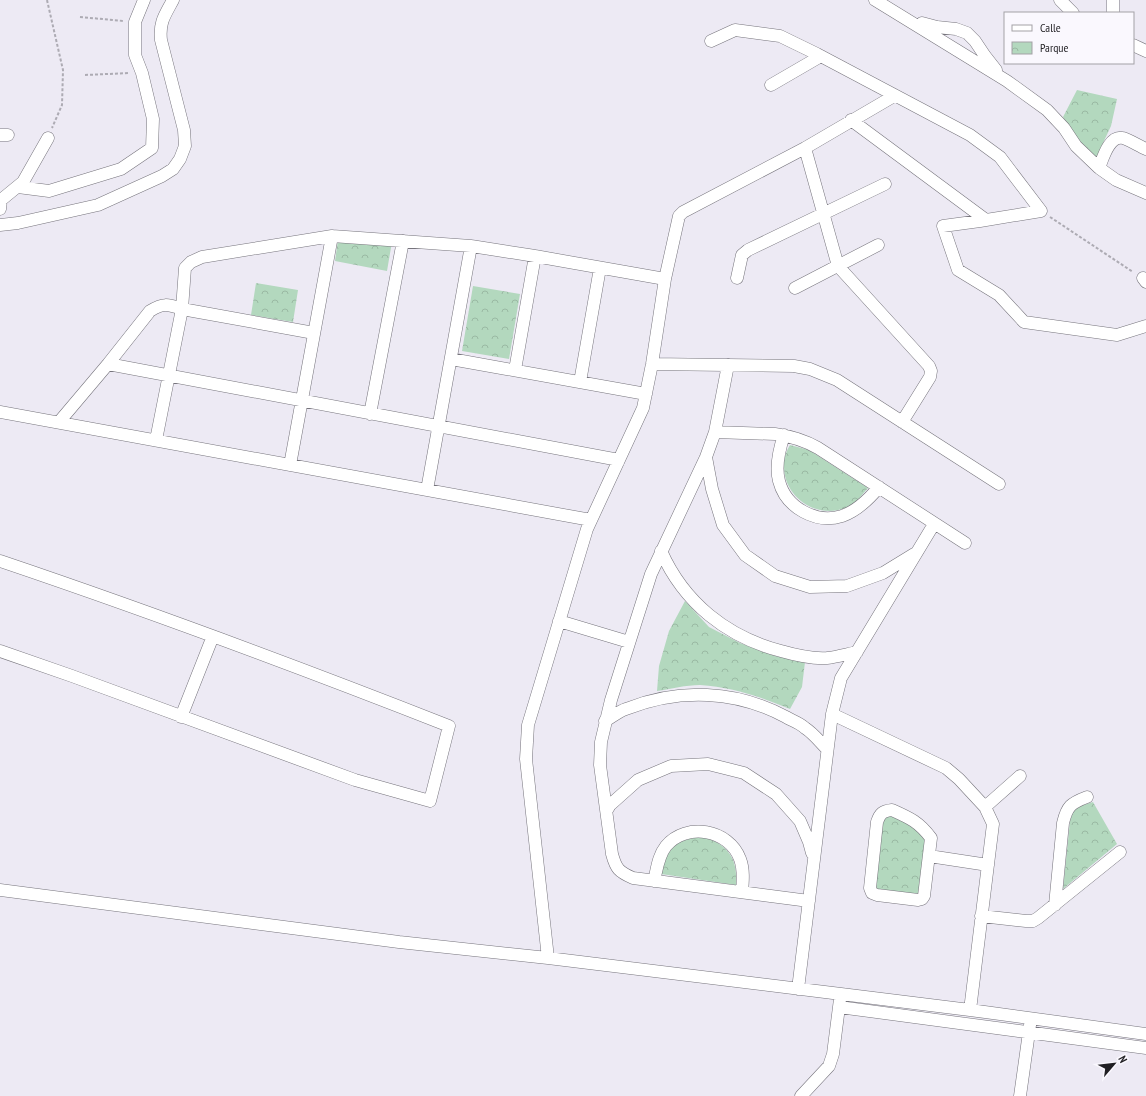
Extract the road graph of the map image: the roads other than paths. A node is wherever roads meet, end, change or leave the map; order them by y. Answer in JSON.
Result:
{"nodes":[{"id":1,"x":144,"y":0,"type":"edge"},
{"id":2,"x":173,"y":0,"type":"edge"},
{"id":3,"x":875,"y":0,"type":"edge"},
{"id":4,"x":1060,"y":0,"type":"edge"},
{"id":5,"x":1113,"y":0,"type":"edge"},
{"id":6,"x":1072,"y":12,"type":"edge"},
{"id":7,"x":1113,"y":12,"type":"edge"},
{"id":8,"x":906,"y":18,"type":"junction"},
{"id":9,"x":712,"y":42,"type":"dead end"},
{"id":10,"x":1134,"y":45,"type":"edge"},
{"id":11,"x":1146,"y":51,"type":"edge"},
{"id":12,"x":821,"y":56,"type":"junction"},
{"id":13,"x":1007,"y":81,"type":"junction"},
{"id":14,"x":770,"y":85,"type":"dead end"},
{"id":15,"x":894,"y":96,"type":"junction"},
{"id":16,"x":851,"y":120,"type":"junction"},
{"id":17,"x":48,"y":138,"type":"road end"},
{"id":18,"x":805,"y":148,"type":"junction"},
{"id":19,"x":1146,"y":149,"type":"edge"},
{"id":20,"x":1099,"y":168,"type":"junction"},
{"id":21,"x":884,"y":184,"type":"dead end"},
{"id":22,"x":18,"y":186,"type":"junction"},
{"id":23,"x":1146,"y":193,"type":"edge"},
{"id":24,"x":0,"y":208,"type":"edge"},
{"id":25,"x":823,"y":213,"type":"junction"},
{"id":26,"x":986,"y":220,"type":"junction"},
{"id":27,"x":0,"y":225,"type":"edge"},
{"id":28,"x":332,"y":236,"type":"junction"},
{"id":29,"x":403,"y":241,"type":"junction"},
{"id":30,"x":878,"y":245,"type":"dead end"},
{"id":31,"x":471,"y":246,"type":"junction"},
{"id":32,"x":535,"y":256,"type":"junction"},
{"id":33,"x":838,"y":266,"type":"junction"},
{"id":34,"x":600,"y":268,"type":"junction"},
{"id":35,"x":737,"y":278,"type":"dead end"},
{"id":36,"x":666,"y":279,"type":"junction"},
{"id":37,"x":795,"y":288,"type":"dead end"},
{"id":38,"x":182,"y":309,"type":"junction"},
{"id":39,"x":1146,"y":326,"type":"edge"},
{"id":40,"x":314,"y":333,"type":"junction"},
{"id":41,"x":451,"y":359,"type":"junction"},
{"id":42,"x":108,"y":364,"type":"junction"},
{"id":43,"x":652,"y":364,"type":"junction"},
{"id":44,"x":728,"y":365,"type":"junction"},
{"id":45,"x":515,"y":370,"type":"junction"},
{"id":46,"x":169,"y":376,"type":"junction"},
{"id":47,"x":580,"y":382,"type":"junction"},
{"id":48,"x":646,"y":394,"type":"junction"},
{"id":49,"x":302,"y":401,"type":"junction"},
{"id":50,"x":0,"y":412,"type":"edge"},
{"id":51,"x":370,"y":414,"type":"junction"},
{"id":52,"x":59,"y":422,"type":"junction"},
{"id":53,"x":902,"y":422,"type":"junction"},
{"id":54,"x":439,"y":426,"type":"junction"},
{"id":55,"x":715,"y":432,"type":"junction"},
{"id":56,"x":784,"y":435,"type":"junction"},
{"id":57,"x":156,"y":440,"type":"junction"},
{"id":58,"x":706,"y":457,"type":"junction"},
{"id":59,"x":619,"y":460,"type":"junction"},
{"id":60,"x":290,"y":465,"type":"junction"},
{"id":61,"x":999,"y":484,"type":"dead end"},
{"id":62,"x":878,"y":487,"type":"junction"},
{"id":63,"x":427,"y":490,"type":"junction"},
{"id":64,"x":592,"y":520,"type":"junction"},
{"id":65,"x":934,"y":524,"type":"junction"},
{"id":66,"x":965,"y":543,"type":"dead end"},
{"id":67,"x":661,"y":551,"type":"junction"},
{"id":68,"x":916,"y":552,"type":"junction"},
{"id":69,"x":0,"y":561,"type":"edge"},
{"id":70,"x":559,"y":621,"type":"junction"},
{"id":71,"x":213,"y":636,"type":"junction"},
{"id":72,"x":629,"y":642,"type":"junction"},
{"id":73,"x":0,"y":651,"type":"edge"},
{"id":74,"x":857,"y":652,"type":"junction"},
{"id":75,"x":832,"y":714,"type":"junction"},
{"id":76,"x":181,"y":717,"type":"junction"},
{"id":77,"x":605,"y":721,"type":"junction"},
{"id":78,"x":827,"y":749,"type":"junction"},
{"id":79,"x":1020,"y":776,"type":"dead end"},
{"id":80,"x":1087,"y":797,"type":"dead end"},
{"id":81,"x":985,"y":807,"type":"junction"},
{"id":82,"x":607,"y":810,"type":"junction"},
{"id":83,"x":1120,"y":852,"type":"dead end"},
{"id":84,"x":929,"y":856,"type":"junction"},
{"id":85,"x":814,"y":858,"type":"junction"},
{"id":86,"x":988,"y":865,"type":"junction"},
{"id":87,"x":654,"y":880,"type":"junction"},
{"id":88,"x":0,"y":890,"type":"edge"},
{"id":89,"x":742,"y":892,"type":"junction"},
{"id":90,"x":809,"y":901,"type":"junction"},
{"id":91,"x":1055,"y":905,"type":"junction"},
{"id":92,"x":982,"y":916,"type":"junction"},
{"id":93,"x":548,"y":958,"type":"junction"},
{"id":94,"x":798,"y":989,"type":"junction"},
{"id":95,"x":841,"y":994,"type":"junction"},
{"id":96,"x":839,"y":1007,"type":"junction"},
{"id":97,"x":970,"y":1010,"type":"junction"},
{"id":98,"x":1031,"y":1018,"type":"junction"},
{"id":99,"x":1029,"y":1032,"type":"junction"},
{"id":100,"x":1146,"y":1034,"type":"edge"},
{"id":101,"x":1146,"y":1048,"type":"edge"},
{"id":102,"x":801,"y":1096,"type":"edge"},
{"id":103,"x":1020,"y":1096,"type":"edge"}],
"edges":[{"from":1,"to":22,"type":"street"},
{"from":2,"to":27,"type":"street"},
{"from":3,"to":8,"type":"street"},
{"from":4,"to":6,"type":"street"},
{"from":5,"to":7,"type":"street"},
{"from":8,"to":13,"type":"street"},
{"from":8,"to":13,"type":"street"},
{"from":9,"to":12,"type":"street"},
{"from":10,"to":11,"type":"street"},
{"from":12,"to":14,"type":"street"},
{"from":12,"to":15,"type":"street"},
{"from":13,"to":20,"type":"street"},
{"from":15,"to":16,"type":"street"},
{"from":15,"to":26,"type":"street"},
{"from":16,"to":18,"type":"street"},
{"from":16,"to":26,"type":"street"},
{"from":17,"to":22,"type":"street"},
{"from":18,"to":25,"type":"street"},
{"from":18,"to":36,"type":"street"},
{"from":19,"to":20,"type":"street"},
{"from":20,"to":23,"type":"street"},
{"from":21,"to":25,"type":"street"},
{"from":22,"to":24,"type":"street"},
{"from":25,"to":33,"type":"street"},
{"from":25,"to":35,"type":"street"},
{"from":26,"to":39,"type":"street"},
{"from":28,"to":29,"type":"street"},
{"from":28,"to":38,"type":"street"},
{"from":28,"to":40,"type":"street"},
{"from":29,"to":31,"type":"street"},
{"from":29,"to":51,"type":"street"},
{"from":30,"to":33,"type":"street"},
{"from":31,"to":32,"type":"street"},
{"from":31,"to":41,"type":"street"},
{"from":32,"to":34,"type":"street"},
{"from":32,"to":45,"type":"street"},
{"from":33,"to":37,"type":"street"},
{"from":33,"to":53,"type":"street"},
{"from":34,"to":36,"type":"street"},
{"from":34,"to":47,"type":"street"},
{"from":36,"to":43,"type":"street"},
{"from":38,"to":40,"type":"street"},
{"from":38,"to":42,"type":"street"},
{"from":38,"to":46,"type":"street"},
{"from":40,"to":49,"type":"street"},
{"from":41,"to":45,"type":"street"},
{"from":41,"to":54,"type":"street"},
{"from":42,"to":46,"type":"street"},
{"from":42,"to":52,"type":"street"},
{"from":43,"to":44,"type":"street"},
{"from":43,"to":48,"type":"street"},
{"from":44,"to":53,"type":"street"},
{"from":44,"to":55,"type":"street"},
{"from":45,"to":47,"type":"street"},
{"from":46,"to":49,"type":"street"},
{"from":46,"to":57,"type":"street"},
{"from":47,"to":48,"type":"street"},
{"from":48,"to":59,"type":"street"},
{"from":49,"to":51,"type":"street"},
{"from":49,"to":60,"type":"street"},
{"from":50,"to":52,"type":"street"},
{"from":51,"to":54,"type":"street"},
{"from":52,"to":57,"type":"street"},
{"from":53,"to":61,"type":"street"},
{"from":54,"to":59,"type":"street"},
{"from":54,"to":63,"type":"street"},
{"from":55,"to":56,"type":"street"},
{"from":55,"to":58,"type":"street"},
{"from":56,"to":62,"type":"street"},
{"from":56,"to":62,"type":"street"},
{"from":57,"to":60,"type":"street"},
{"from":58,"to":67,"type":"street"},
{"from":58,"to":68,"type":"street"},
{"from":59,"to":64,"type":"street"},
{"from":60,"to":63,"type":"street"},
{"from":62,"to":65,"type":"street"},
{"from":63,"to":64,"type":"street"},
{"from":64,"to":70,"type":"street"},
{"from":65,"to":66,"type":"street"},
{"from":65,"to":68,"type":"street"},
{"from":67,"to":72,"type":"street"},
{"from":67,"to":74,"type":"street"},
{"from":68,"to":74,"type":"street"},
{"from":69,"to":71,"type":"street"},
{"from":70,"to":72,"type":"street"},
{"from":70,"to":93,"type":"street"},
{"from":71,"to":76,"type":"street"},
{"from":71,"to":76,"type":"street"},
{"from":72,"to":77,"type":"street"},
{"from":73,"to":76,"type":"street"},
{"from":74,"to":75,"type":"street"},
{"from":75,"to":78,"type":"street"},
{"from":75,"to":81,"type":"street"},
{"from":77,"to":78,"type":"street"},
{"from":77,"to":82,"type":"street"},
{"from":78,"to":85,"type":"street"},
{"from":79,"to":81,"type":"street"},
{"from":80,"to":91,"type":"street"},
{"from":81,"to":86,"type":"street"},
{"from":82,"to":85,"type":"street"},
{"from":82,"to":87,"type":"street"},
{"from":83,"to":91,"type":"street"},
{"from":84,"to":84,"type":"street"},
{"from":84,"to":86,"type":"street"},
{"from":85,"to":90,"type":"street"},
{"from":86,"to":92,"type":"street"},
{"from":87,"to":89,"type":"street"},
{"from":87,"to":89,"type":"street"},
{"from":88,"to":93,"type":"street"},
{"from":89,"to":90,"type":"street"},
{"from":90,"to":94,"type":"street"},
{"from":91,"to":92,"type":"street"},
{"from":92,"to":97,"type":"street"},
{"from":93,"to":94,"type":"street"},
{"from":94,"to":95,"type":"street"},
{"from":95,"to":96,"type":"street"},
{"from":95,"to":97,"type":"street"},
{"from":96,"to":99,"type":"street"},
{"from":96,"to":102,"type":"street"},
{"from":97,"to":98,"type":"street"},
{"from":98,"to":99,"type":"street"},
{"from":98,"to":100,"type":"street"},
{"from":99,"to":101,"type":"street"},
{"from":99,"to":103,"type":"street"}]}
